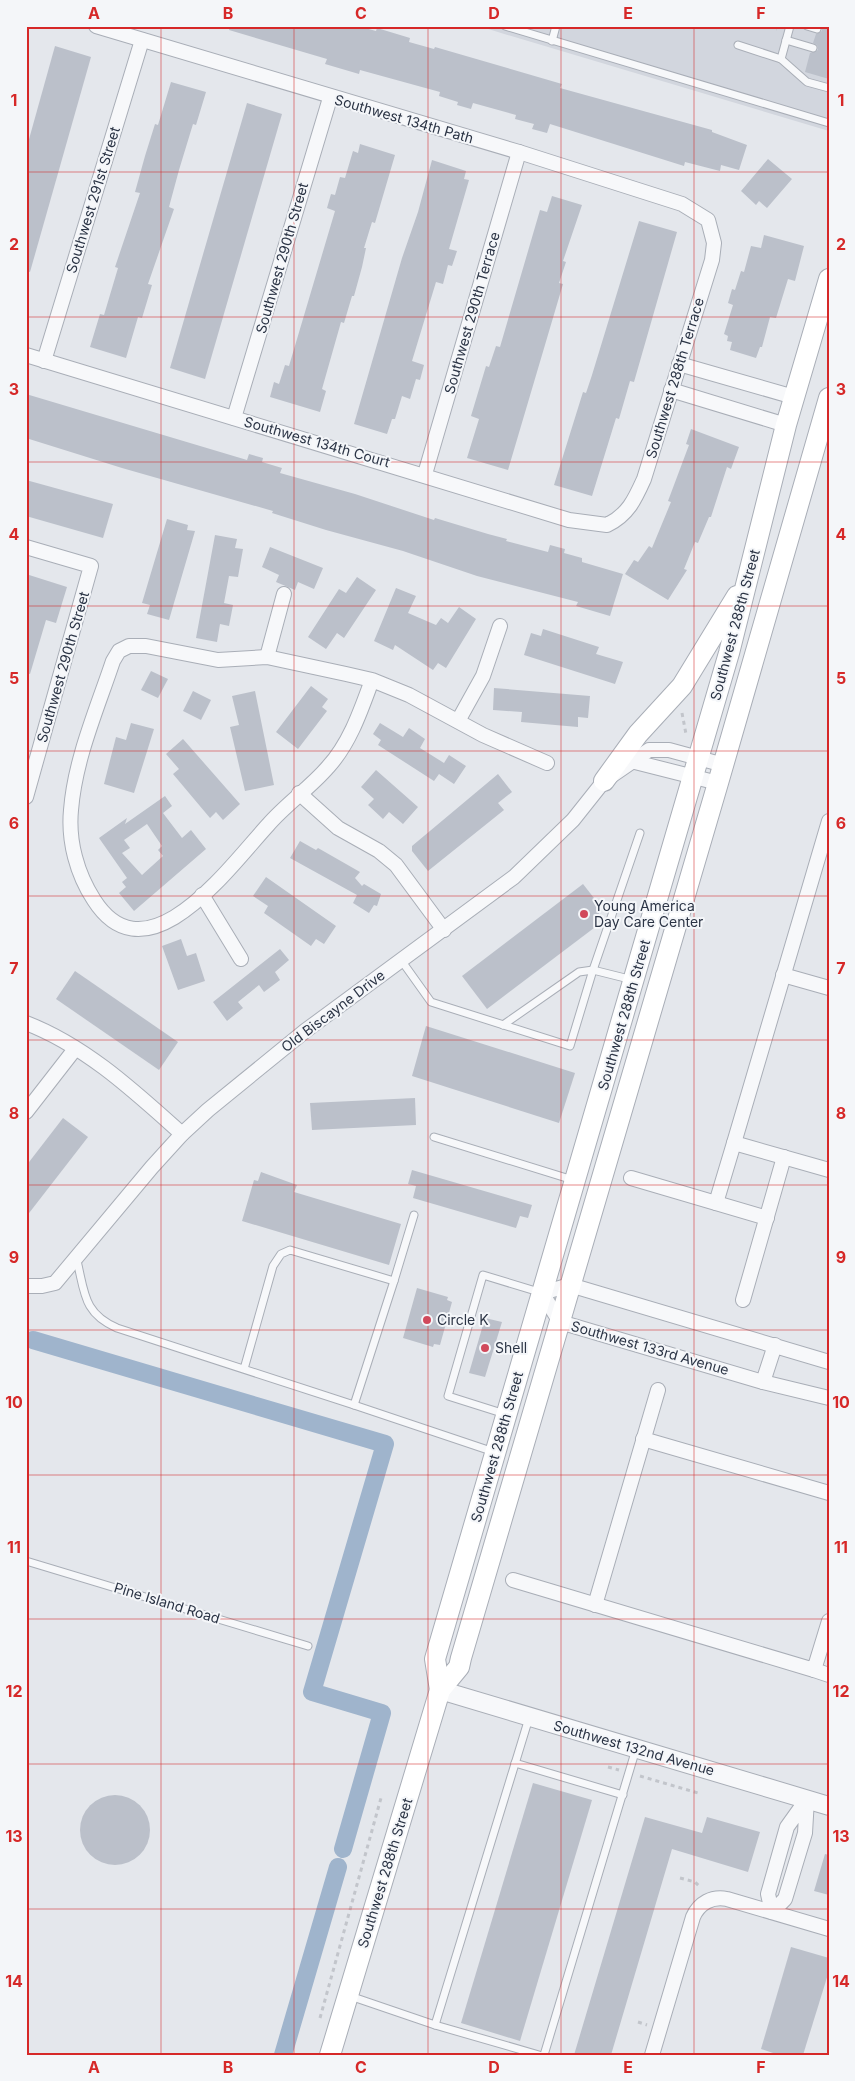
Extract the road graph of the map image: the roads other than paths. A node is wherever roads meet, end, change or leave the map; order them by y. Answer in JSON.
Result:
{"nodes":[{"id":1,"x":96,"y":26,"type":"edge"},
{"id":2,"x":505,"y":26,"type":"edge"},
{"id":3,"x":556,"y":26,"type":"edge"},
{"id":4,"x":790,"y":26,"type":"edge"},
{"id":5,"x":806,"y":26,"type":"edge"},
{"id":6,"x":817,"y":29,"type":"dead end"},
{"id":7,"x":142,"y":40,"type":"junction"},
{"id":8,"x":552,"y":40,"type":"junction"},
{"id":9,"x":786,"y":40,"type":"junction"},
{"id":10,"x":738,"y":46,"type":"dead end"},
{"id":11,"x":813,"y":48,"type":"dead end"},
{"id":12,"x":781,"y":59,"type":"junction"},
{"id":13,"x":829,"y":88,"type":"edge"},
{"id":14,"x":330,"y":98,"type":"junction"},
{"id":15,"x":829,"y":123,"type":"edge"},
{"id":16,"x":519,"y":152,"type":"junction"},
{"id":17,"x":708,"y":220,"type":"joint"},
{"id":18,"x":829,"y":280,"type":"edge"},
{"id":19,"x":26,"y":355,"type":"edge"},
{"id":20,"x":44,"y":360,"type":"junction"},
{"id":21,"x":679,"y":364,"type":"junction"},
{"id":22,"x":671,"y":390,"type":"junction"},
{"id":23,"x":794,"y":397,"type":"junction"},
{"id":24,"x":829,"y":398,"type":"edge"},
{"id":25,"x":234,"y":418,"type":"junction"},
{"id":26,"x":786,"y":425,"type":"junction"},
{"id":27,"x":425,"y":474,"type":"junction"},
{"id":28,"x":608,"y":524,"type":"joint"},
{"id":29,"x":26,"y":546,"type":"edge"},
{"id":30,"x":749,"y":577,"type":"junction"},
{"id":31,"x":284,"y":594,"type":"dead end"},
{"id":32,"x":500,"y":626,"type":"dead end"},
{"id":33,"x":267,"y":657,"type":"junction"},
{"id":34,"x":372,"y":680,"type":"junction"},
{"id":35,"x":458,"y":721,"type":"junction"},
{"id":36,"x":631,"y":760,"type":"junction"},
{"id":37,"x":547,"y":763,"type":"dead end"},
{"id":38,"x":697,"y":767,"type":"junction"},
{"id":39,"x":721,"y":774,"type":"junction"},
{"id":40,"x":604,"y":780,"type":"junction"},
{"id":41,"x":299,"y":793,"type":"junction"},
{"id":42,"x":26,"y":797,"type":"edge"},
{"id":43,"x":829,"y":821,"type":"edge"},
{"id":44,"x":640,"y":833,"type":"dead end"},
{"id":45,"x":202,"y":895,"type":"junction"},
{"id":46,"x":444,"y":930,"type":"junction"},
{"id":47,"x":241,"y":959,"type":"dead end"},
{"id":48,"x":402,"y":960,"type":"junction"},
{"id":49,"x":593,"y":970,"type":"junction"},
{"id":50,"x":783,"y":975,"type":"junction"},
{"id":51,"x":634,"y":981,"type":"junction"},
{"id":52,"x":658,"y":987,"type":"junction"},
{"id":53,"x":829,"y":988,"type":"edge"},
{"id":54,"x":26,"y":1023,"type":"edge"},
{"id":55,"x":504,"y":1024,"type":"junction"},
{"id":56,"x":74,"y":1049,"type":"junction"},
{"id":57,"x":26,"y":1112,"type":"edge"},
{"id":58,"x":182,"y":1134,"type":"junction"},
{"id":59,"x":434,"y":1137,"type":"dead end"},
{"id":60,"x":734,"y":1143,"type":"junction"},
{"id":61,"x":784,"y":1157,"type":"junction"},
{"id":62,"x":829,"y":1170,"type":"edge"},
{"id":63,"x":631,"y":1178,"type":"dead end"},
{"id":64,"x":576,"y":1180,"type":"junction"},
{"id":65,"x":716,"y":1203,"type":"junction"},
{"id":66,"x":414,"y":1215,"type":"dead end"},
{"id":67,"x":767,"y":1218,"type":"junction"},
{"id":68,"x":76,"y":1257,"type":"junction"},
{"id":69,"x":394,"y":1281,"type":"junction"},
{"id":70,"x":570,"y":1285,"type":"junction"},
{"id":71,"x":26,"y":1286,"type":"edge"},
{"id":72,"x":542,"y":1293,"type":"junction"},
{"id":73,"x":744,"y":1300,"type":"dead end"},
{"id":74,"x":560,"y":1322,"type":"junction"},
{"id":75,"x":775,"y":1345,"type":"junction"},
{"id":76,"x":829,"y":1362,"type":"edge"},
{"id":77,"x":244,"y":1369,"type":"junction"},
{"id":78,"x":763,"y":1382,"type":"junction"},
{"id":79,"x":658,"y":1390,"type":"dead end"},
{"id":80,"x":829,"y":1398,"type":"edge"},
{"id":81,"x":354,"y":1405,"type":"junction"},
{"id":82,"x":506,"y":1414,"type":"junction"},
{"id":83,"x":643,"y":1439,"type":"junction"},
{"id":84,"x":495,"y":1452,"type":"junction"},
{"id":85,"x":829,"y":1493,"type":"edge"},
{"id":86,"x":26,"y":1561,"type":"edge"},
{"id":87,"x":513,"y":1580,"type":"dead end"},
{"id":88,"x":595,"y":1605,"type":"junction"},
{"id":89,"x":829,"y":1622,"type":"edge"},
{"id":90,"x":308,"y":1646,"type":"dead end"},
{"id":91,"x":814,"y":1670,"type":"junction"},
{"id":92,"x":829,"y":1674,"type":"edge"},
{"id":93,"x":440,"y":1690,"type":"junction"},
{"id":94,"x":529,"y":1718,"type":"junction"},
{"id":95,"x":636,"y":1749,"type":"junction"},
{"id":96,"x":515,"y":1762,"type":"junction"},
{"id":97,"x":623,"y":1795,"type":"junction"},
{"id":98,"x":807,"y":1799,"type":"junction"},
{"id":99,"x":829,"y":1806,"type":"edge"},
{"id":100,"x":772,"y":1912,"type":"junction"},
{"id":101,"x":829,"y":1929,"type":"edge"},
{"id":102,"x":348,"y":1995,"type":"junction"},
{"id":103,"x":435,"y":2025,"type":"junction"},
{"id":104,"x":330,"y":2055,"type":"edge"},
{"id":105,"x":539,"y":2055,"type":"edge"},
{"id":106,"x":544,"y":2055,"type":"edge"},
{"id":107,"x":652,"y":2055,"type":"edge"}],
"edges":[{"from":1,"to":7,"type":"street","name":"Southwest 134th Path"},
{"from":2,"to":8,"type":"lane"},
{"from":3,"to":8,"type":"lane"},
{"from":4,"to":9,"type":"lane"},
{"from":5,"to":6,"type":"lane"},
{"from":7,"to":14,"type":"street","name":"Southwest 134th Path"},
{"from":7,"to":20,"type":"street","name":"Southwest 291st Street"},
{"from":8,"to":15,"type":"lane"},
{"from":9,"to":11,"type":"lane"},
{"from":9,"to":12,"type":"lane"},
{"from":10,"to":12,"type":"lane"},
{"from":12,"to":13,"type":"lane"},
{"from":14,"to":16,"type":"street","name":"Southwest 134th Path"},
{"from":14,"to":25,"type":"street","name":"Southwest 290th Street"},
{"from":16,"to":17,"type":"street","name":"Southwest 134th Path"},
{"from":16,"to":27,"type":"street","name":"Southwest 290th Terrace"},
{"from":17,"to":21,"type":"street","name":"Southwest 288th Terrace"},
{"from":18,"to":23,"type":"main road","name":"Southwest 288th Street"},
{"from":19,"to":20,"type":"street","name":"Southwest 134th Court"},
{"from":20,"to":25,"type":"street","name":"Southwest 134th Court"},
{"from":21,"to":22,"type":"street","name":"Southwest 288th Terrace"},
{"from":21,"to":23,"type":"street"},
{"from":22,"to":26,"type":"street"},
{"from":22,"to":28,"type":"street","name":"Southwest 288th Terrace"},
{"from":23,"to":26,"type":"main road","name":"Southwest 288th Street"},
{"from":24,"to":39,"type":"main road","name":"Southwest 288th Street"},
{"from":25,"to":27,"type":"street","name":"Southwest 134th Court"},
{"from":26,"to":30,"type":"main road","name":"Southwest 288th Street"},
{"from":27,"to":28,"type":"street","name":"Southwest 134th Court"},
{"from":29,"to":42,"type":"street","name":"Southwest 290th Street"},
{"from":30,"to":38,"type":"main road","name":"Southwest 288th Street"},
{"from":30,"to":40,"type":"main road"},
{"from":31,"to":33,"type":"street"},
{"from":32,"to":35,"type":"street"},
{"from":33,"to":34,"type":"street"},
{"from":33,"to":45,"type":"street"},
{"from":34,"to":35,"type":"street"},
{"from":34,"to":41,"type":"street"},
{"from":35,"to":37,"type":"street"},
{"from":36,"to":38,"type":"street","name":"Old Biscayne Drive"},
{"from":36,"to":38,"type":"street","name":"Old Biscayne Drive"},
{"from":36,"to":40,"type":"street","name":"Old Biscayne Drive"},
{"from":38,"to":39,"type":"street","name":"Old Biscayne Drive"},
{"from":38,"to":39,"type":"street","name":"Old Biscayne Drive"},
{"from":38,"to":51,"type":"main road","name":"Southwest 288th Street"},
{"from":39,"to":52,"type":"main road","name":"Southwest 288th Street"},
{"from":40,"to":46,"type":"street","name":"Old Biscayne Drive"},
{"from":41,"to":45,"type":"street"},
{"from":41,"to":46,"type":"street"},
{"from":43,"to":50,"type":"street"},
{"from":44,"to":49,"type":"lane"},
{"from":45,"to":47,"type":"street"},
{"from":46,"to":48,"type":"street","name":"Old Biscayne Drive"},
{"from":48,"to":55,"type":"lane"},
{"from":48,"to":58,"type":"street","name":"Old Biscayne Drive"},
{"from":49,"to":51,"type":"lane"},
{"from":49,"to":55,"type":"lane"},
{"from":49,"to":55,"type":"lane"},
{"from":50,"to":53,"type":"street"},
{"from":50,"to":60,"type":"street"},
{"from":51,"to":52,"type":"main road"},
{"from":51,"to":64,"type":"main road","name":"Southwest 288th Street"},
{"from":52,"to":70,"type":"main road","name":"Southwest 288th Street"},
{"from":54,"to":56,"type":"street"},
{"from":56,"to":57,"type":"street"},
{"from":56,"to":58,"type":"street"},
{"from":58,"to":68,"type":"street","name":"Old Biscayne Drive"},
{"from":59,"to":64,"type":"lane"},
{"from":60,"to":61,"type":"street"},
{"from":60,"to":65,"type":"street"},
{"from":61,"to":62,"type":"street"},
{"from":61,"to":67,"type":"street"},
{"from":63,"to":65,"type":"street"},
{"from":64,"to":72,"type":"main road","name":"Southwest 288th Street"},
{"from":65,"to":67,"type":"street"},
{"from":66,"to":69,"type":"lane"},
{"from":67,"to":73,"type":"street"},
{"from":68,"to":71,"type":"street","name":"Old Biscayne Drive"},
{"from":68,"to":77,"type":"lane"},
{"from":69,"to":77,"type":"lane"},
{"from":69,"to":81,"type":"lane"},
{"from":70,"to":72,"type":"street"},
{"from":70,"to":74,"type":"main road","name":"Southwest 288th Street"},
{"from":70,"to":75,"type":"street"},
{"from":72,"to":74,"type":"street","name":"Southwest 133rd Avenue"},
{"from":72,"to":82,"type":"main road","name":"Southwest 288th Street"},
{"from":72,"to":82,"type":"lane"},
{"from":74,"to":78,"type":"street","name":"Southwest 133rd Avenue"},
{"from":74,"to":93,"type":"main road","name":"Southwest 288th Street"},
{"from":75,"to":76,"type":"street"},
{"from":75,"to":78,"type":"street"},
{"from":77,"to":81,"type":"lane"},
{"from":78,"to":80,"type":"street","name":"Southwest 133rd Avenue"},
{"from":79,"to":83,"type":"street"},
{"from":81,"to":84,"type":"lane"},
{"from":82,"to":84,"type":"main road","name":"Southwest 288th Street"},
{"from":83,"to":85,"type":"street"},
{"from":83,"to":88,"type":"street"},
{"from":84,"to":93,"type":"main road","name":"Southwest 288th Street"},
{"from":86,"to":90,"type":"lane","name":"Pine Island Road"},
{"from":87,"to":88,"type":"street"},
{"from":88,"to":91,"type":"street"},
{"from":89,"to":91,"type":"street"},
{"from":91,"to":92,"type":"street"},
{"from":93,"to":94,"type":"street","name":"Southwest 132nd Avenue"},
{"from":93,"to":102,"type":"main road","name":"Southwest 288th Street"},
{"from":94,"to":95,"type":"street","name":"Southwest 132nd Avenue"},
{"from":94,"to":96,"type":"lane"},
{"from":95,"to":97,"type":"lane"},
{"from":95,"to":98,"type":"street","name":"Southwest 132nd Avenue"},
{"from":96,"to":97,"type":"lane"},
{"from":96,"to":103,"type":"lane"},
{"from":97,"to":106,"type":"lane"},
{"from":98,"to":99,"type":"street","name":"Southwest 132nd Avenue"},
{"from":98,"to":100,"type":"street"},
{"from":100,"to":101,"type":"street"},
{"from":100,"to":107,"type":"street"},
{"from":102,"to":103,"type":"lane"},
{"from":102,"to":104,"type":"main road","name":"Southwest 288th Street"},
{"from":103,"to":105,"type":"lane"}]}
